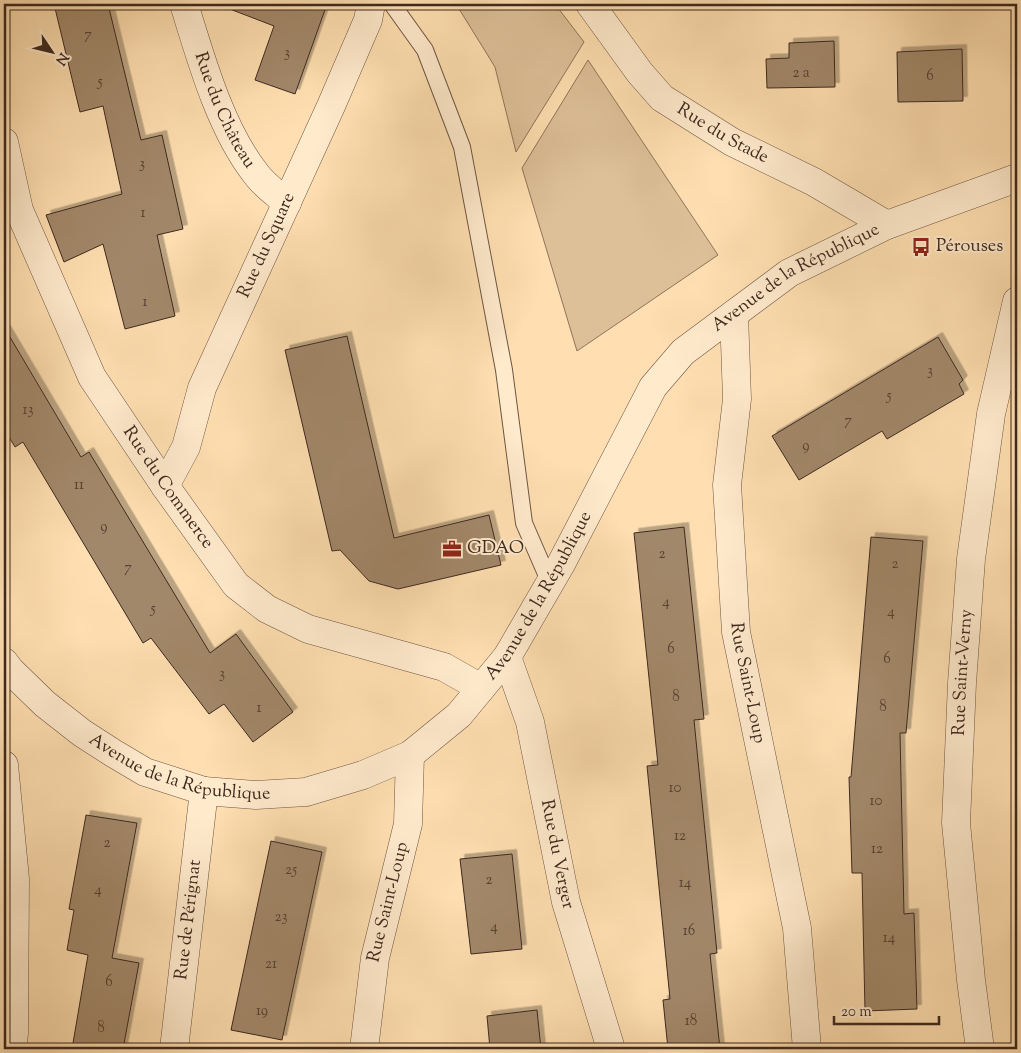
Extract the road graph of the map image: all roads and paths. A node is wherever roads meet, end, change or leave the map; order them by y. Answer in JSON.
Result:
{"nodes":[{"id":1,"x":184,"y":4,"type":"edge"},
{"id":2,"x":371,"y":4,"type":"edge"},
{"id":3,"x":392,"y":4,"type":"edge"},
{"id":4,"x":590,"y":4,"type":"edge"},
{"id":5,"x":4,"y":142,"type":"edge"},
{"id":6,"x":1017,"y":178,"type":"edge"},
{"id":7,"x":287,"y":203,"type":"junction"},
{"id":8,"x":887,"y":225,"type":"junction"},
{"id":9,"x":1017,"y":301,"type":"edge"},
{"id":10,"x":734,"y":314,"type":"junction"},
{"id":11,"x":165,"y":486,"type":"junction"},
{"id":12,"x":550,"y":584,"type":"junction"},
{"id":13,"x":507,"y":657,"type":"junction"},
{"id":14,"x":6,"y":671,"type":"edge"},
{"id":15,"x":481,"y":688,"type":"junction"},
{"id":16,"x":410,"y":755,"type":"junction"},
{"id":17,"x":4,"y":764,"type":"edge"},
{"id":18,"x":204,"y":791,"type":"junction"},
{"id":19,"x":12,"y":1049,"type":"edge"},
{"id":20,"x":174,"y":1049,"type":"edge"},
{"id":21,"x":364,"y":1049,"type":"edge"},
{"id":22,"x":611,"y":1049,"type":"edge"},
{"id":23,"x":807,"y":1049,"type":"edge"},
{"id":24,"x":980,"y":1049,"type":"edge"}],
"edges":[{"from":1,"to":7,"type":"street","name":"Rue du Château"},
{"from":2,"to":7,"type":"street","name":"Rue du Square"},
{"from":3,"to":12,"type":"lane"},
{"from":4,"to":8,"type":"street","name":"Rue du Stade"},
{"from":5,"to":11,"type":"street","name":"Rue du Commerce"},
{"from":6,"to":8,"type":"street","name":"Avenue de la République"},
{"from":7,"to":11,"type":"street","name":"Rue du Square"},
{"from":8,"to":10,"type":"street","name":"Avenue de la République"},
{"from":9,"to":24,"type":"street","name":"Rue Saint-Verny"},
{"from":10,"to":12,"type":"street","name":"Avenue de la République"},
{"from":10,"to":23,"type":"street","name":"Rue Saint-Loup"},
{"from":11,"to":15,"type":"street","name":"Rue du Commerce"},
{"from":12,"to":13,"type":"street","name":"Avenue de la République"},
{"from":13,"to":15,"type":"street","name":"Avenue de la République"},
{"from":13,"to":22,"type":"street","name":"Rue du Verger"},
{"from":14,"to":18,"type":"street","name":"Avenue de la République"},
{"from":15,"to":16,"type":"street","name":"Avenue de la République"},
{"from":16,"to":18,"type":"street","name":"Avenue de la République"},
{"from":16,"to":21,"type":"street","name":"Rue Saint-Loup"},
{"from":17,"to":19,"type":"street"},
{"from":18,"to":20,"type":"street","name":"Rue de Pérignat"}]}
